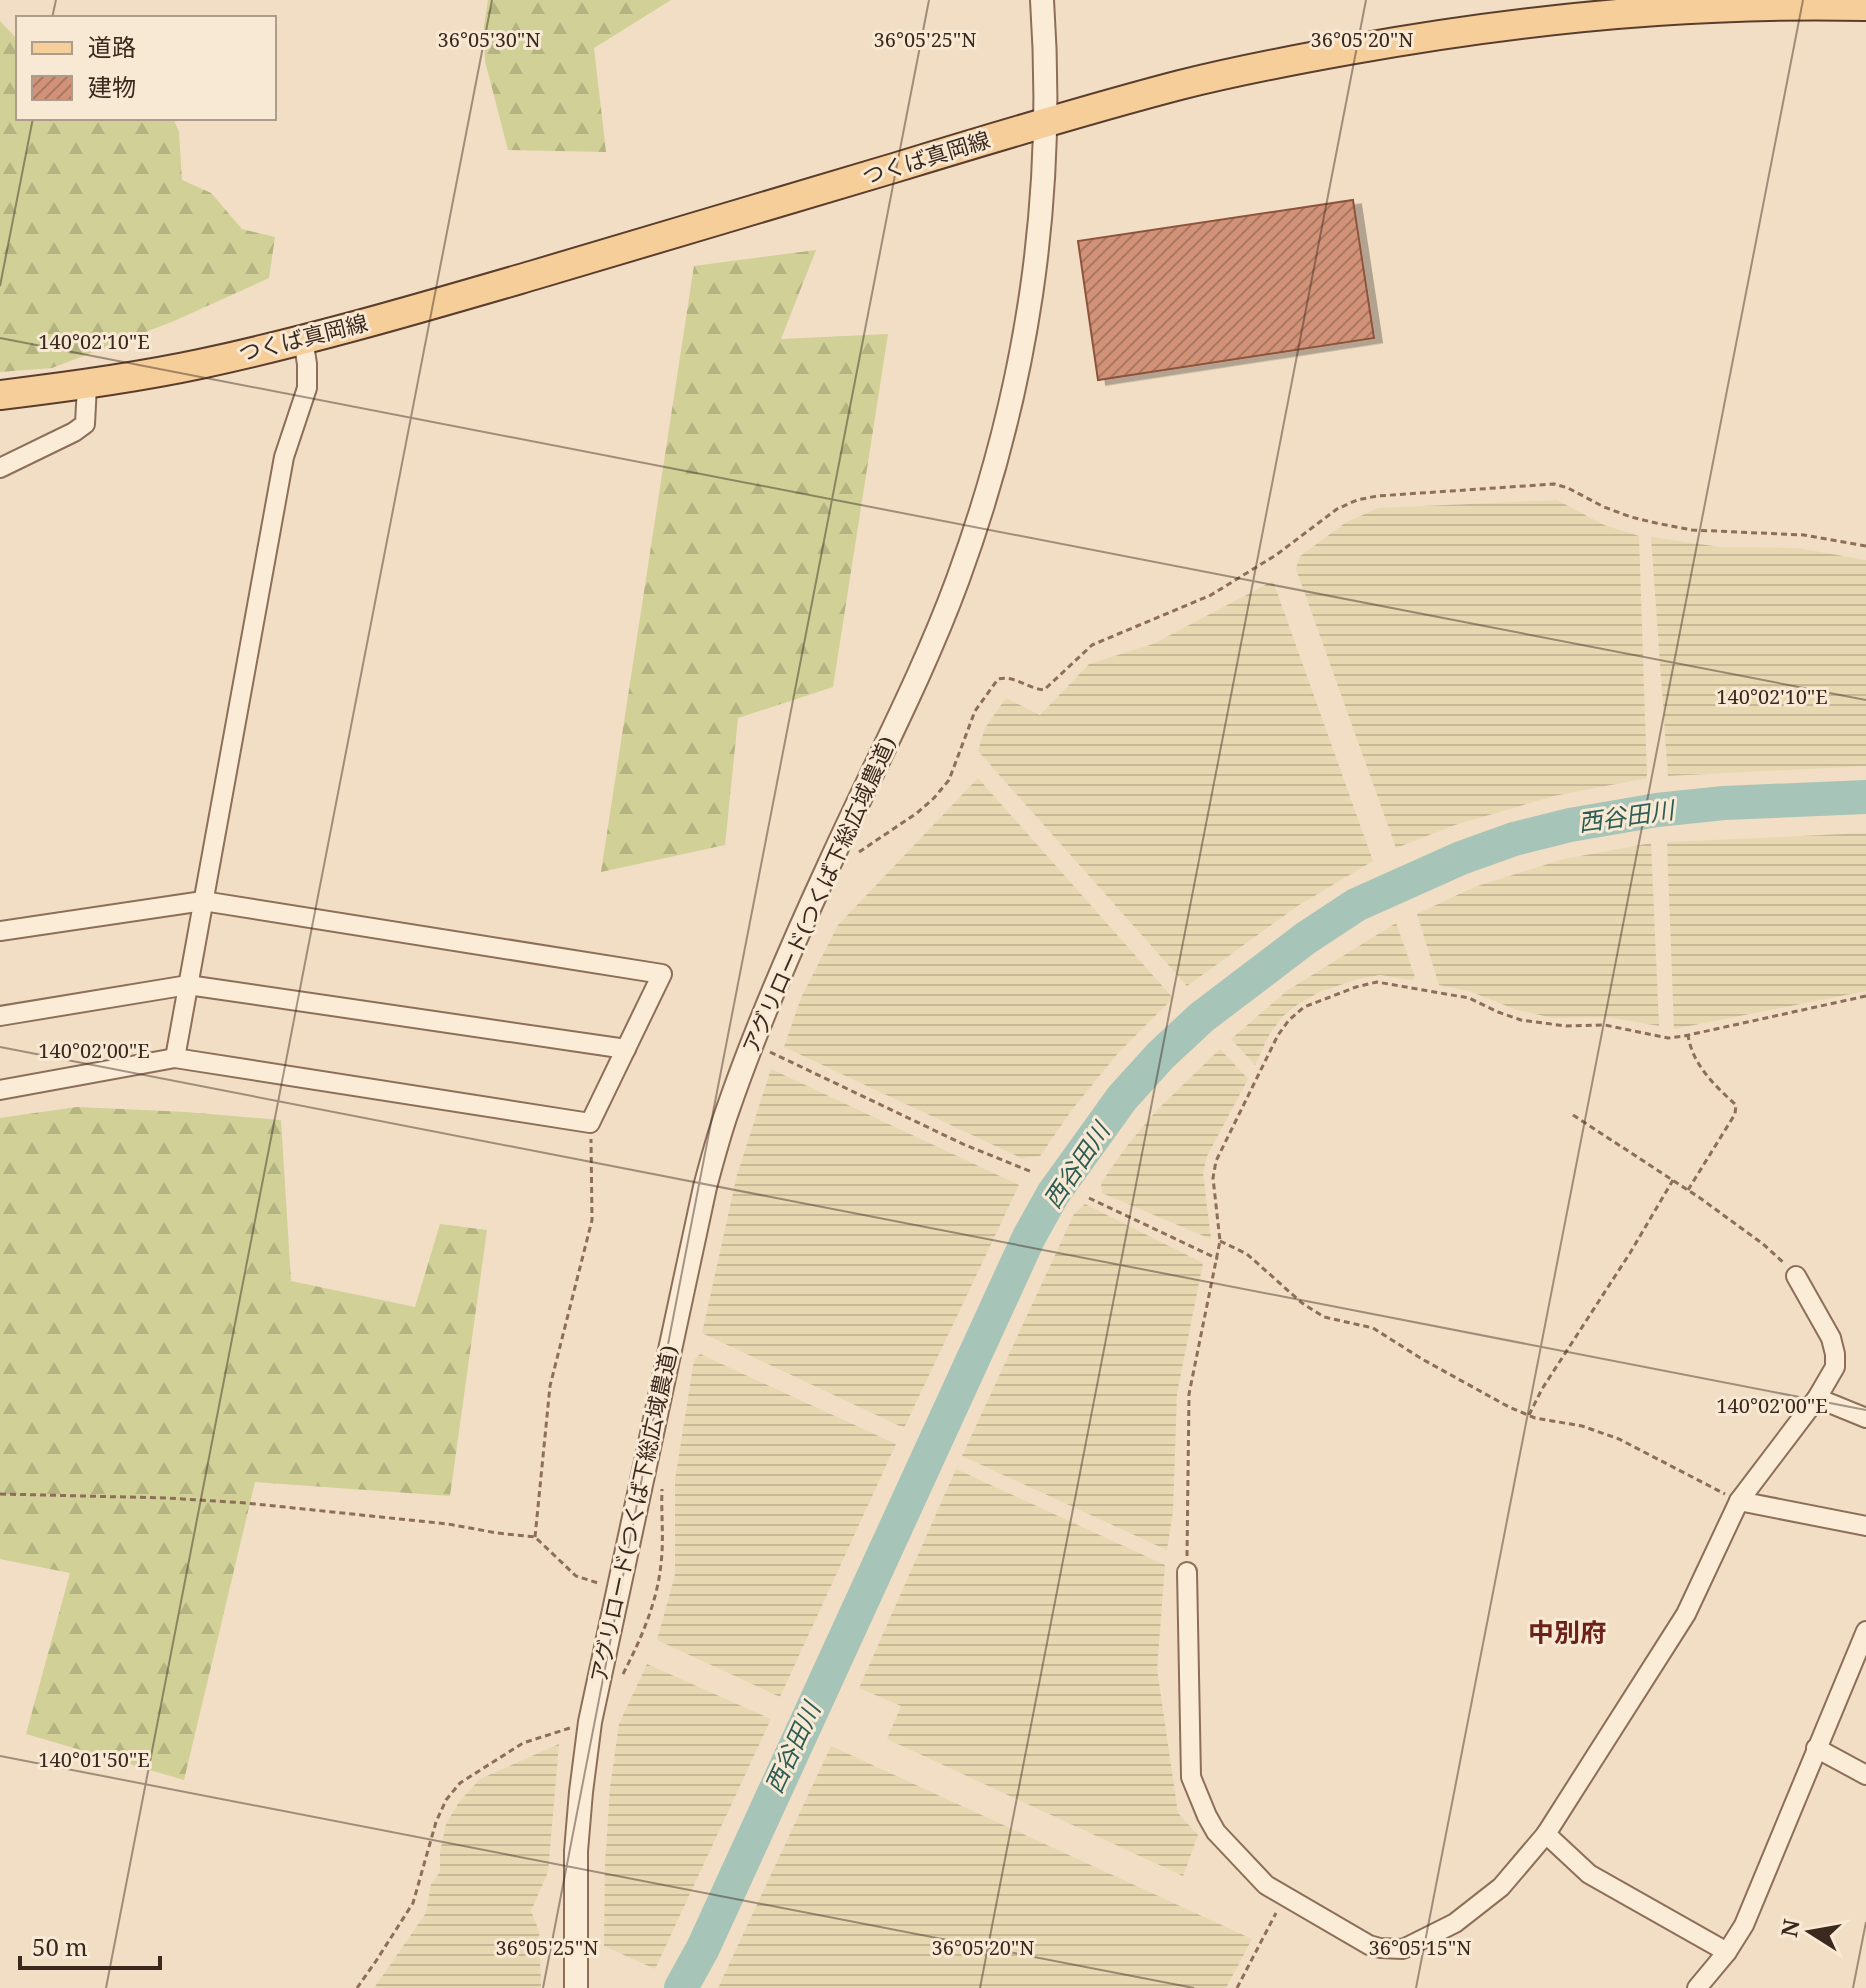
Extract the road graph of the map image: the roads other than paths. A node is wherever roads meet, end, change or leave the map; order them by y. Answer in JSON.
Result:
{"nodes":[{"id":1,"x":1042,"y":0,"type":"edge"},
{"id":2,"x":1866,"y":6,"type":"edge"},
{"id":3,"x":1046,"y":121,"type":"junction"},
{"id":4,"x":303,"y":339,"type":"junction"},
{"id":5,"x":87,"y":385,"type":"junction"},
{"id":6,"x":0,"y":395,"type":"edge"},
{"id":7,"x":0,"y":468,"type":"edge"},
{"id":8,"x":203,"y":901,"type":"junction"},
{"id":9,"x":0,"y":931,"type":"edge"},
{"id":10,"x":188,"y":985,"type":"junction"},
{"id":11,"x":0,"y":1016,"type":"edge"},
{"id":12,"x":626,"y":1049,"type":"junction"},
{"id":13,"x":175,"y":1058,"type":"junction"},
{"id":14,"x":0,"y":1090,"type":"edge"},
{"id":15,"x":1796,"y":1276,"type":"road end"},
{"id":16,"x":1817,"y":1398,"type":"junction"},
{"id":17,"x":1866,"y":1418,"type":"edge"},
{"id":18,"x":1739,"y":1501,"type":"junction"},
{"id":19,"x":1866,"y":1526,"type":"edge"},
{"id":20,"x":1187,"y":1572,"type":"road end"},
{"id":21,"x":1866,"y":1631,"type":"edge"},
{"id":22,"x":1816,"y":1748,"type":"junction"},
{"id":23,"x":1866,"y":1775,"type":"edge"},
{"id":24,"x":1546,"y":1834,"type":"junction"},
{"id":25,"x":1727,"y":1952,"type":"junction"},
{"id":26,"x":576,"y":1988,"type":"edge"},
{"id":27,"x":1697,"y":1988,"type":"edge"}],
"edges":[{"from":1,"to":3,"type":"street","name":"アグリロード(つくば下総広域農道)"},
{"from":2,"to":3,"type":"main road","name":"つくば真岡線"},
{"from":3,"to":4,"type":"main road","name":"つくば真岡線"},
{"from":3,"to":26,"type":"street","name":"アグリロード(つくば下総広域農道)"},
{"from":4,"to":5,"type":"main road","name":"つくば真岡線"},
{"from":4,"to":8,"type":"street"},
{"from":5,"to":6,"type":"main road","name":"つくば真岡線"},
{"from":5,"to":7,"type":"street"},
{"from":8,"to":9,"type":"street"},
{"from":8,"to":10,"type":"street"},
{"from":8,"to":12,"type":"street"},
{"from":10,"to":11,"type":"street"},
{"from":10,"to":12,"type":"street"},
{"from":10,"to":13,"type":"street"},
{"from":12,"to":13,"type":"street"},
{"from":13,"to":14,"type":"street"},
{"from":15,"to":16,"type":"street"},
{"from":16,"to":17,"type":"street"},
{"from":16,"to":18,"type":"street"},
{"from":18,"to":19,"type":"street"},
{"from":18,"to":24,"type":"street"},
{"from":20,"to":24,"type":"street"},
{"from":21,"to":22,"type":"street"},
{"from":22,"to":23,"type":"street"},
{"from":22,"to":25,"type":"street"},
{"from":24,"to":25,"type":"street"},
{"from":25,"to":27,"type":"street"}]}
